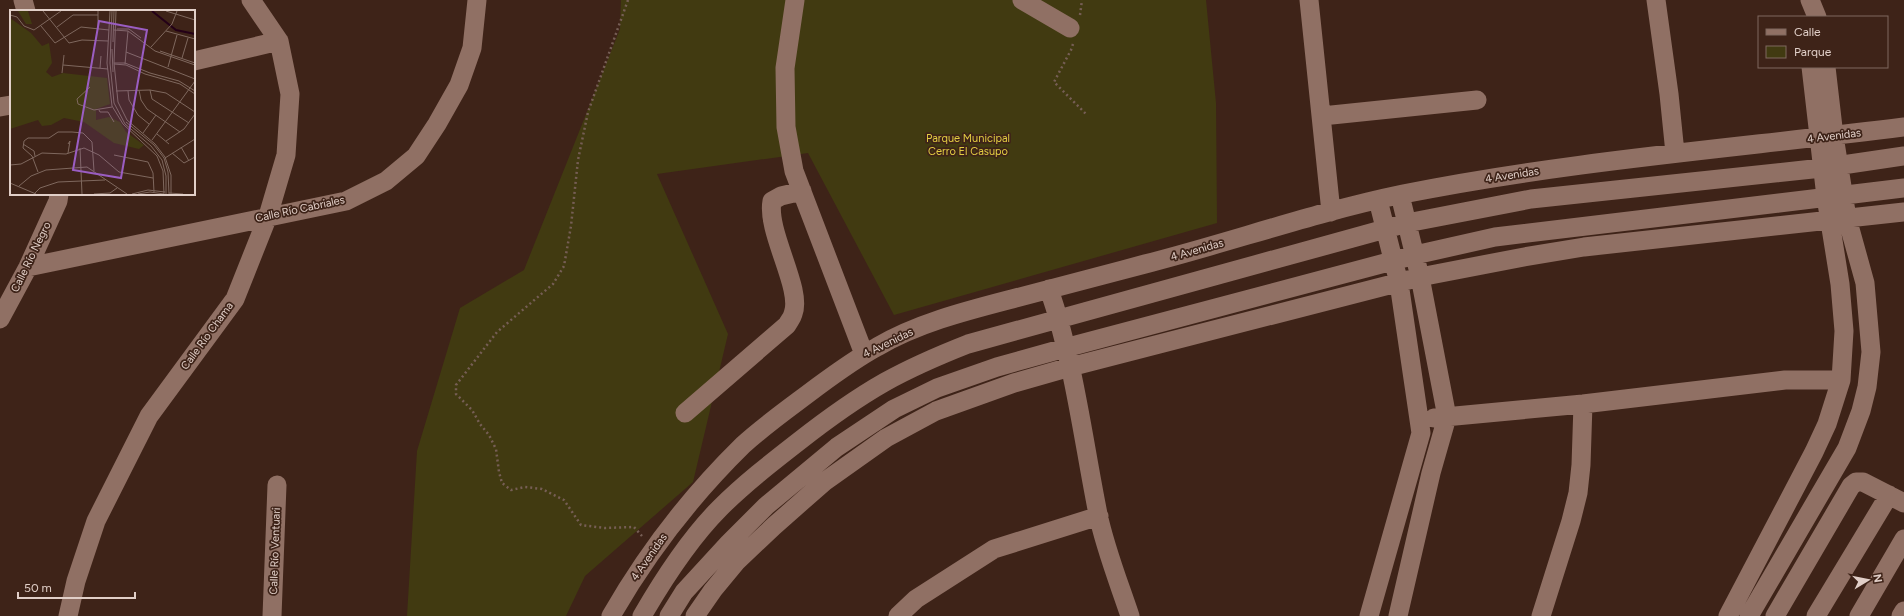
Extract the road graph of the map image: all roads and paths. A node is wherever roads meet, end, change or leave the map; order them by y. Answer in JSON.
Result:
{"nodes":[{"id":1,"x":23,"y":0,"type":"edge"},
{"id":2,"x":252,"y":0,"type":"edge"},
{"id":3,"x":477,"y":0,"type":"edge"},
{"id":4,"x":628,"y":0,"type":"edge"},
{"id":5,"x":795,"y":0,"type":"edge"},
{"id":6,"x":1022,"y":0,"type":"edge"},
{"id":7,"x":1082,"y":0,"type":"edge"},
{"id":8,"x":1309,"y":0,"type":"edge"},
{"id":9,"x":1656,"y":0,"type":"edge"},
{"id":10,"x":1810,"y":0,"type":"edge"},
{"id":11,"x":26,"y":10,"type":"edge"},
{"id":12,"x":1808,"y":16,"type":"edge"},
{"id":13,"x":1817,"y":16,"type":"edge"},
{"id":14,"x":1074,"y":30,"type":"junction"},
{"id":15,"x":279,"y":41,"type":"junction"},
{"id":16,"x":195,"y":61,"type":"edge"},
{"id":17,"x":1811,"y":68,"type":"edge"},
{"id":18,"x":1826,"y":68,"type":"edge"},
{"id":19,"x":1477,"y":100,"type":"dead end"},
{"id":20,"x":10,"y":105,"type":"edge"},
{"id":21,"x":0,"y":107,"type":"edge"},
{"id":22,"x":1087,"y":116,"type":"dead end"},
{"id":23,"x":1322,"y":116,"type":"junction"},
{"id":24,"x":1904,"y":127,"type":"edge"},
{"id":25,"x":1826,"y":137,"type":"junction"},
{"id":26,"x":1675,"y":153,"type":"junction"},
{"id":27,"x":1904,"y":156,"type":"edge"},
{"id":28,"x":1830,"y":167,"type":"junction"},
{"id":29,"x":1904,"y":188,"type":"edge"},
{"id":30,"x":802,"y":191,"type":"junction"},
{"id":31,"x":59,"y":195,"type":"edge"},
{"id":32,"x":1400,"y":195,"type":"junction"},
{"id":33,"x":1835,"y":196,"type":"junction"},
{"id":34,"x":1378,"y":200,"type":"junction"},
{"id":35,"x":1331,"y":212,"type":"junction"},
{"id":36,"x":1904,"y":212,"type":"edge"},
{"id":37,"x":268,"y":216,"type":"junction"},
{"id":38,"x":1838,"y":219,"type":"junction"},
{"id":39,"x":1407,"y":223,"type":"junction"},
{"id":40,"x":1387,"y":230,"type":"junction"},
{"id":41,"x":1415,"y":255,"type":"junction"},
{"id":42,"x":1395,"y":261,"type":"junction"},
{"id":43,"x":28,"y":267,"type":"junction"},
{"id":44,"x":1420,"y":277,"type":"junction"},
{"id":45,"x":1399,"y":283,"type":"junction"},
{"id":46,"x":1049,"y":289,"type":"junction"},
{"id":47,"x":1058,"y":318,"type":"junction"},
{"id":48,"x":0,"y":320,"type":"edge"},
{"id":49,"x":1065,"y":348,"type":"junction"},
{"id":50,"x":864,"y":354,"type":"junction"},
{"id":51,"x":1070,"y":367,"type":"junction"},
{"id":52,"x":1841,"y":380,"type":"junction"},
{"id":53,"x":1584,"y":404,"type":"junction"},
{"id":54,"x":685,"y":413,"type":"dead end"},
{"id":55,"x":1447,"y":417,"type":"junction"},
{"id":56,"x":1419,"y":420,"type":"junction"},
{"id":57,"x":277,"y":485,"type":"dead end"},
{"id":58,"x":1896,"y":499,"type":"edge"},
{"id":59,"x":1099,"y":516,"type":"junction"},
{"id":60,"x":1904,"y":538,"type":"edge"},
{"id":61,"x":653,"y":549,"type":"junction"},
{"id":62,"x":1904,"y":612,"type":"edge"},
{"id":63,"x":68,"y":616,"type":"edge"},
{"id":64,"x":272,"y":616,"type":"edge"},
{"id":65,"x":611,"y":616,"type":"edge"},
{"id":66,"x":642,"y":616,"type":"edge"},
{"id":67,"x":669,"y":616,"type":"edge"},
{"id":68,"x":695,"y":616,"type":"edge"},
{"id":69,"x":898,"y":616,"type":"edge"},
{"id":70,"x":1130,"y":616,"type":"edge"},
{"id":71,"x":1369,"y":616,"type":"edge"},
{"id":72,"x":1398,"y":616,"type":"edge"},
{"id":73,"x":1541,"y":616,"type":"edge"},
{"id":74,"x":1728,"y":616,"type":"edge"},
{"id":75,"x":1749,"y":616,"type":"edge"},
{"id":76,"x":1776,"y":616,"type":"edge"},
{"id":77,"x":1816,"y":616,"type":"edge"},
{"id":78,"x":1860,"y":616,"type":"edge"},
{"id":79,"x":1901,"y":616,"type":"edge"}],
"edges":[{"from":1,"to":11,"type":"street"},
{"from":2,"to":15,"type":"street","name":"Calle Río Chama"},
{"from":3,"to":37,"type":"street","name":"Calle Río Cabriales"},
{"from":4,"to":61,"type":"path"},
{"from":5,"to":30,"type":"street"},
{"from":6,"to":14,"type":"street"},
{"from":7,"to":14,"type":"path"},
{"from":8,"to":23,"type":"street"},
{"from":9,"to":26,"type":"street"},
{"from":10,"to":12,"type":"street"},
{"from":10,"to":13,"type":"street"},
{"from":14,"to":22,"type":"path"},
{"from":15,"to":16,"type":"street"},
{"from":15,"to":37,"type":"street","name":"Calle Río Chama"},
{"from":17,"to":25,"type":"street"},
{"from":18,"to":25,"type":"street"},
{"from":19,"to":23,"type":"street"},
{"from":20,"to":21,"type":"street"},
{"from":23,"to":35,"type":"street"},
{"from":24,"to":25,"type":"street","name":"4 Avenidas"},
{"from":25,"to":26,"type":"street","name":"4 Avenidas"},
{"from":25,"to":28,"type":"street"},
{"from":26,"to":32,"type":"street","name":"4 Avenidas"},
{"from":27,"to":28,"type":"street"},
{"from":28,"to":33,"type":"street"},
{"from":28,"to":39,"type":"street"},
{"from":29,"to":33,"type":"street"},
{"from":30,"to":50,"type":"street"},
{"from":30,"to":54,"type":"street"},
{"from":31,"to":43,"type":"street","name":"Calle Río Negro"},
{"from":32,"to":34,"type":"street","name":"4 Avenidas"},
{"from":32,"to":39,"type":"street"},
{"from":33,"to":38,"type":"street"},
{"from":33,"to":41,"type":"street"},
{"from":34,"to":35,"type":"street","name":"4 Avenidas"},
{"from":34,"to":40,"type":"street"},
{"from":35,"to":46,"type":"street","name":"4 Avenidas"},
{"from":36,"to":38,"type":"street"},
{"from":37,"to":43,"type":"street","name":"Calle Río Cabriales"},
{"from":37,"to":63,"type":"street","name":"Calle Río Chama"},
{"from":38,"to":44,"type":"street"},
{"from":38,"to":52,"type":"street"},
{"from":38,"to":75,"type":"street"},
{"from":39,"to":40,"type":"street"},
{"from":39,"to":41,"type":"street"},
{"from":40,"to":42,"type":"street"},
{"from":40,"to":47,"type":"street"},
{"from":41,"to":42,"type":"street"},
{"from":41,"to":44,"type":"street"},
{"from":42,"to":45,"type":"street"},
{"from":42,"to":49,"type":"street"},
{"from":43,"to":48,"type":"street","name":"Calle Río Negro"},
{"from":44,"to":45,"type":"street"},
{"from":44,"to":55,"type":"street"},
{"from":45,"to":51,"type":"street"},
{"from":45,"to":56,"type":"street"},
{"from":46,"to":47,"type":"street"},
{"from":46,"to":50,"type":"street","name":"4 Avenidas"},
{"from":47,"to":49,"type":"street"},
{"from":47,"to":66,"type":"street"},
{"from":49,"to":51,"type":"street"},
{"from":49,"to":67,"type":"street"},
{"from":50,"to":61,"type":"street","name":"4 Avenidas"},
{"from":51,"to":59,"type":"street"},
{"from":51,"to":68,"type":"street"},
{"from":52,"to":53,"type":"street"},
{"from":52,"to":74,"type":"street"},
{"from":53,"to":55,"type":"street"},
{"from":53,"to":73,"type":"street"},
{"from":55,"to":56,"type":"street"},
{"from":55,"to":72,"type":"street"},
{"from":56,"to":71,"type":"street"},
{"from":57,"to":64,"type":"street","name":"Calle Río Ventuari"},
{"from":58,"to":76,"type":"street"},
{"from":58,"to":77,"type":"street"},
{"from":59,"to":69,"type":"street"},
{"from":59,"to":70,"type":"street"},
{"from":60,"to":78,"type":"street"},
{"from":61,"to":65,"type":"street","name":"4 Avenidas"},
{"from":62,"to":79,"type":"street"}]}
